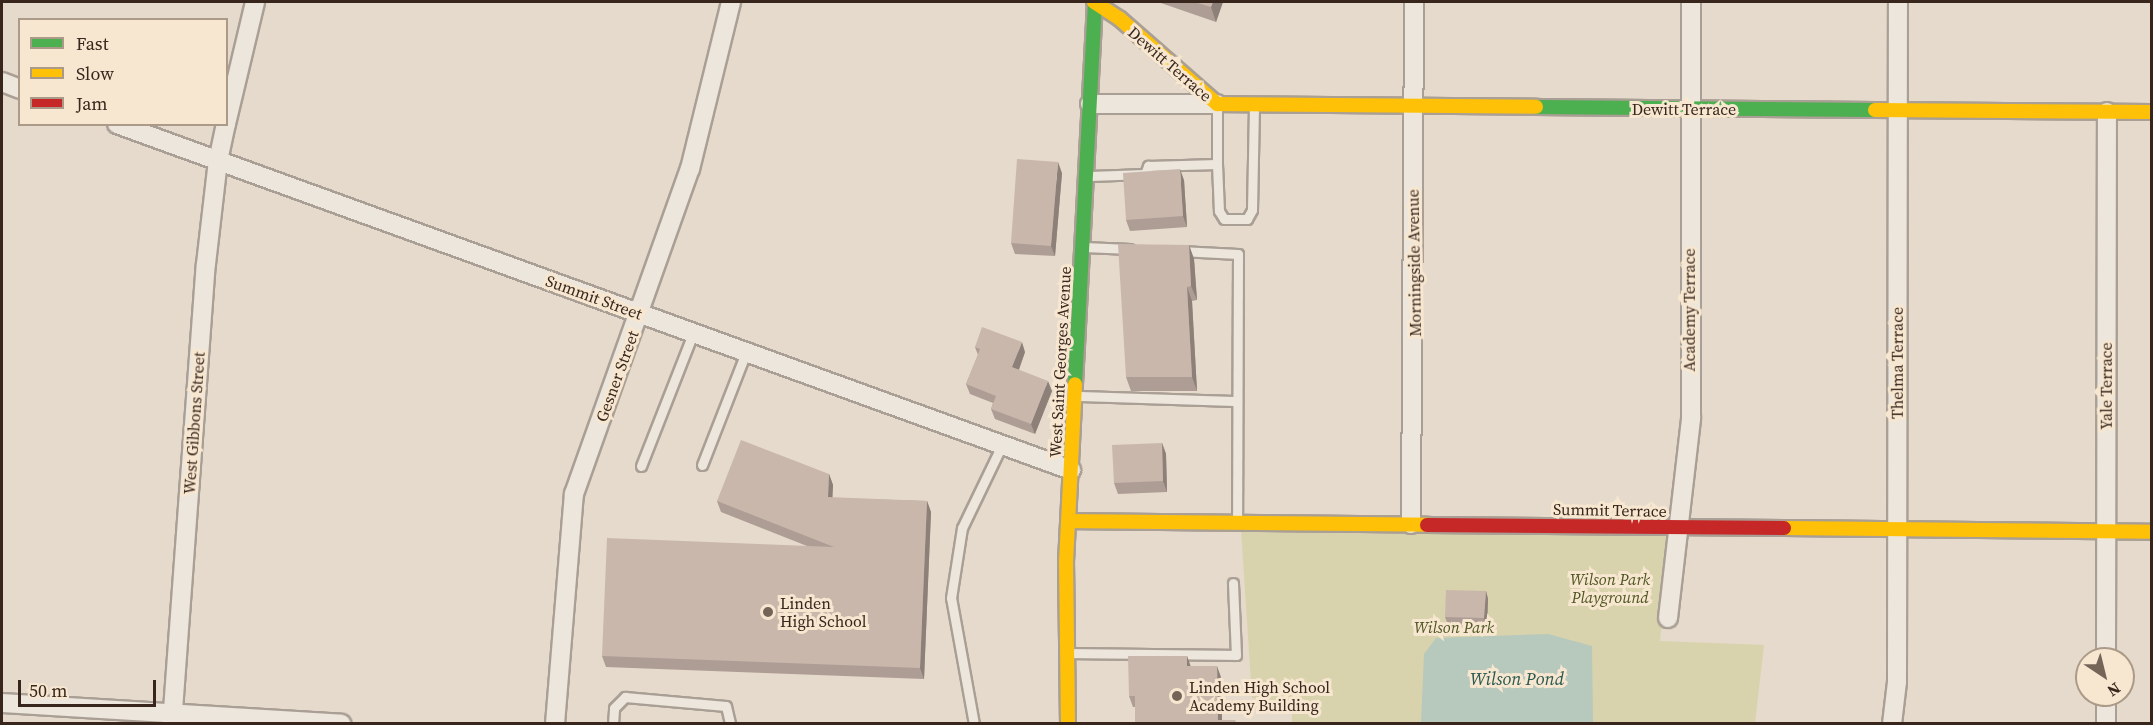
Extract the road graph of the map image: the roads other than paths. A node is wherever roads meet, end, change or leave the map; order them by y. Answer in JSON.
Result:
{"nodes":[{"id":1,"x":255,"y":2,"type":"edge"},
{"id":2,"x":731,"y":2,"type":"edge"},
{"id":3,"x":1095,"y":2,"type":"edge"},
{"id":4,"x":1414,"y":2,"type":"edge"},
{"id":5,"x":1691,"y":2,"type":"edge"},
{"id":6,"x":1899,"y":2,"type":"edge"},
{"id":7,"x":2,"y":82,"type":"edge"},
{"id":8,"x":18,"y":88,"type":"edge"},
{"id":9,"x":1090,"y":104,"type":"junction"},
{"id":10,"x":1217,"y":104,"type":"junction"},
{"id":11,"x":1254,"y":105,"type":"junction"},
{"id":12,"x":1412,"y":107,"type":"junction"},
{"id":13,"x":1690,"y":109,"type":"junction"},
{"id":14,"x":1897,"y":110,"type":"junction"},
{"id":15,"x":2107,"y":112,"type":"junction"},
{"id":16,"x":2151,"y":112,"type":"edge"},
{"id":17,"x":228,"y":116,"type":"edge"},
{"id":18,"x":122,"y":126,"type":"edge"},
{"id":19,"x":226,"y":126,"type":"edge"},
{"id":20,"x":218,"y":161,"type":"junction"},
{"id":21,"x":1217,"y":164,"type":"junction"},
{"id":22,"x":1086,"y":176,"type":"junction"},
{"id":23,"x":1082,"y":247,"type":"junction"},
{"id":24,"x":1138,"y":249,"type":"edge"},
{"id":25,"x":1172,"y":251,"type":"edge"},
{"id":26,"x":639,"y":314,"type":"junction"},
{"id":27,"x":693,"y":333,"type":"junction"},
{"id":28,"x":746,"y":352,"type":"junction"},
{"id":29,"x":1075,"y":396,"type":"junction"},
{"id":30,"x":1237,"y":401,"type":"junction"},
{"id":31,"x":1002,"y":445,"type":"junction"},
{"id":32,"x":702,"y":465,"type":"dead end"},
{"id":33,"x":641,"y":466,"type":"dead end"},
{"id":34,"x":1071,"y":470,"type":"junction"},
{"id":35,"x":1068,"y":521,"type":"junction"},
{"id":36,"x":1237,"y":523,"type":"junction"},
{"id":37,"x":1411,"y":525,"type":"junction"},
{"id":38,"x":1677,"y":527,"type":"junction"},
{"id":39,"x":1897,"y":530,"type":"junction"},
{"id":40,"x":2106,"y":532,"type":"junction"},
{"id":41,"x":2151,"y":532,"type":"edge"},
{"id":42,"x":1233,"y":583,"type":"dead end"},
{"id":43,"x":1668,"y":618,"type":"dead end"},
{"id":44,"x":2106,"y":647,"type":"edge"},
{"id":45,"x":1067,"y":653,"type":"junction"},
{"id":46,"x":2,"y":703,"type":"edge"},
{"id":47,"x":2106,"y":707,"type":"edge"},
{"id":48,"x":172,"y":718,"type":"edge"},
{"id":49,"x":341,"y":723,"type":"edge"},
{"id":50,"x":555,"y":723,"type":"edge"},
{"id":51,"x":613,"y":723,"type":"edge"},
{"id":52,"x":730,"y":723,"type":"edge"},
{"id":53,"x":974,"y":723,"type":"edge"},
{"id":54,"x":1068,"y":723,"type":"edge"},
{"id":55,"x":1892,"y":723,"type":"edge"},
{"id":56,"x":2106,"y":723,"type":"edge"}],
"edges":[{"from":1,"to":17,"type":"street","name":"West Gibbons Street"},
{"from":2,"to":26,"type":"street","name":"Gesner Street"},
{"from":3,"to":9,"type":"street","name":"West Saint Georges Avenue"},
{"from":3,"to":10,"type":"street","name":"Dewitt Terrace"},
{"from":4,"to":12,"type":"street","name":"Morningside Avenue"},
{"from":5,"to":13,"type":"street","name":"Academy Terrace"},
{"from":6,"to":14,"type":"street","name":"Thelma Terrace"},
{"from":7,"to":8,"type":"street"},
{"from":9,"to":10,"type":"street","name":"Dewitt Terrace"},
{"from":9,"to":22,"type":"street","name":"West Saint Georges Avenue"},
{"from":10,"to":11,"type":"street","name":"Dewitt Terrace"},
{"from":10,"to":21,"type":"lane"},
{"from":11,"to":12,"type":"street","name":"Dewitt Terrace"},
{"from":11,"to":21,"type":"lane"},
{"from":12,"to":13,"type":"street","name":"Dewitt Terrace"},
{"from":12,"to":37,"type":"street","name":"Morningside Avenue"},
{"from":13,"to":14,"type":"street","name":"Dewitt Terrace"},
{"from":13,"to":38,"type":"street","name":"Academy Terrace"},
{"from":14,"to":15,"type":"street","name":"Dewitt Terrace"},
{"from":14,"to":39,"type":"street","name":"Thelma Terrace"},
{"from":15,"to":16,"type":"street","name":"Dewitt Terrace"},
{"from":15,"to":40,"type":"street","name":"Yale Terrace"},
{"from":18,"to":20,"type":"street","name":"Summit Street"},
{"from":19,"to":20,"type":"street","name":"West Gibbons Street"},
{"from":20,"to":26,"type":"street","name":"Summit Street"},
{"from":20,"to":48,"type":"street","name":"West Gibbons Street"},
{"from":21,"to":22,"type":"lane"},
{"from":22,"to":23,"type":"street","name":"West Saint Georges Avenue"},
{"from":23,"to":24,"type":"lane"},
{"from":23,"to":29,"type":"street","name":"West Saint Georges Avenue"},
{"from":25,"to":30,"type":"lane"},
{"from":26,"to":27,"type":"street","name":"Summit Street"},
{"from":26,"to":50,"type":"street","name":"Gesner Street"},
{"from":27,"to":28,"type":"street","name":"Summit Street"},
{"from":27,"to":33,"type":"lane"},
{"from":28,"to":31,"type":"street","name":"Summit Street"},
{"from":28,"to":32,"type":"lane"},
{"from":29,"to":30,"type":"lane"},
{"from":29,"to":34,"type":"street","name":"West Saint Georges Avenue"},
{"from":30,"to":36,"type":"lane"},
{"from":31,"to":34,"type":"street","name":"Summit Street"},
{"from":31,"to":53,"type":"lane"},
{"from":34,"to":35,"type":"street","name":"West Saint Georges Avenue"},
{"from":35,"to":36,"type":"street","name":"Summit Terrace"},
{"from":35,"to":45,"type":"street","name":"West Saint Georges Avenue"},
{"from":36,"to":37,"type":"street","name":"Summit Terrace"},
{"from":37,"to":38,"type":"street","name":"Summit Terrace"},
{"from":38,"to":39,"type":"street","name":"Summit Terrace"},
{"from":38,"to":43,"type":"street","name":"Academy Terrace"},
{"from":39,"to":40,"type":"street","name":"Summit Terrace"},
{"from":39,"to":55,"type":"street","name":"Thelma Terrace"},
{"from":40,"to":41,"type":"street","name":"Summit Terrace"},
{"from":40,"to":44,"type":"street","name":"Yale Terrace"},
{"from":42,"to":45,"type":"lane"},
{"from":45,"to":54,"type":"street","name":"West Saint Georges Avenue"},
{"from":46,"to":48,"type":"street"},
{"from":47,"to":56,"type":"street"},
{"from":48,"to":49,"type":"street"},
{"from":51,"to":52,"type":"lane"}]}
